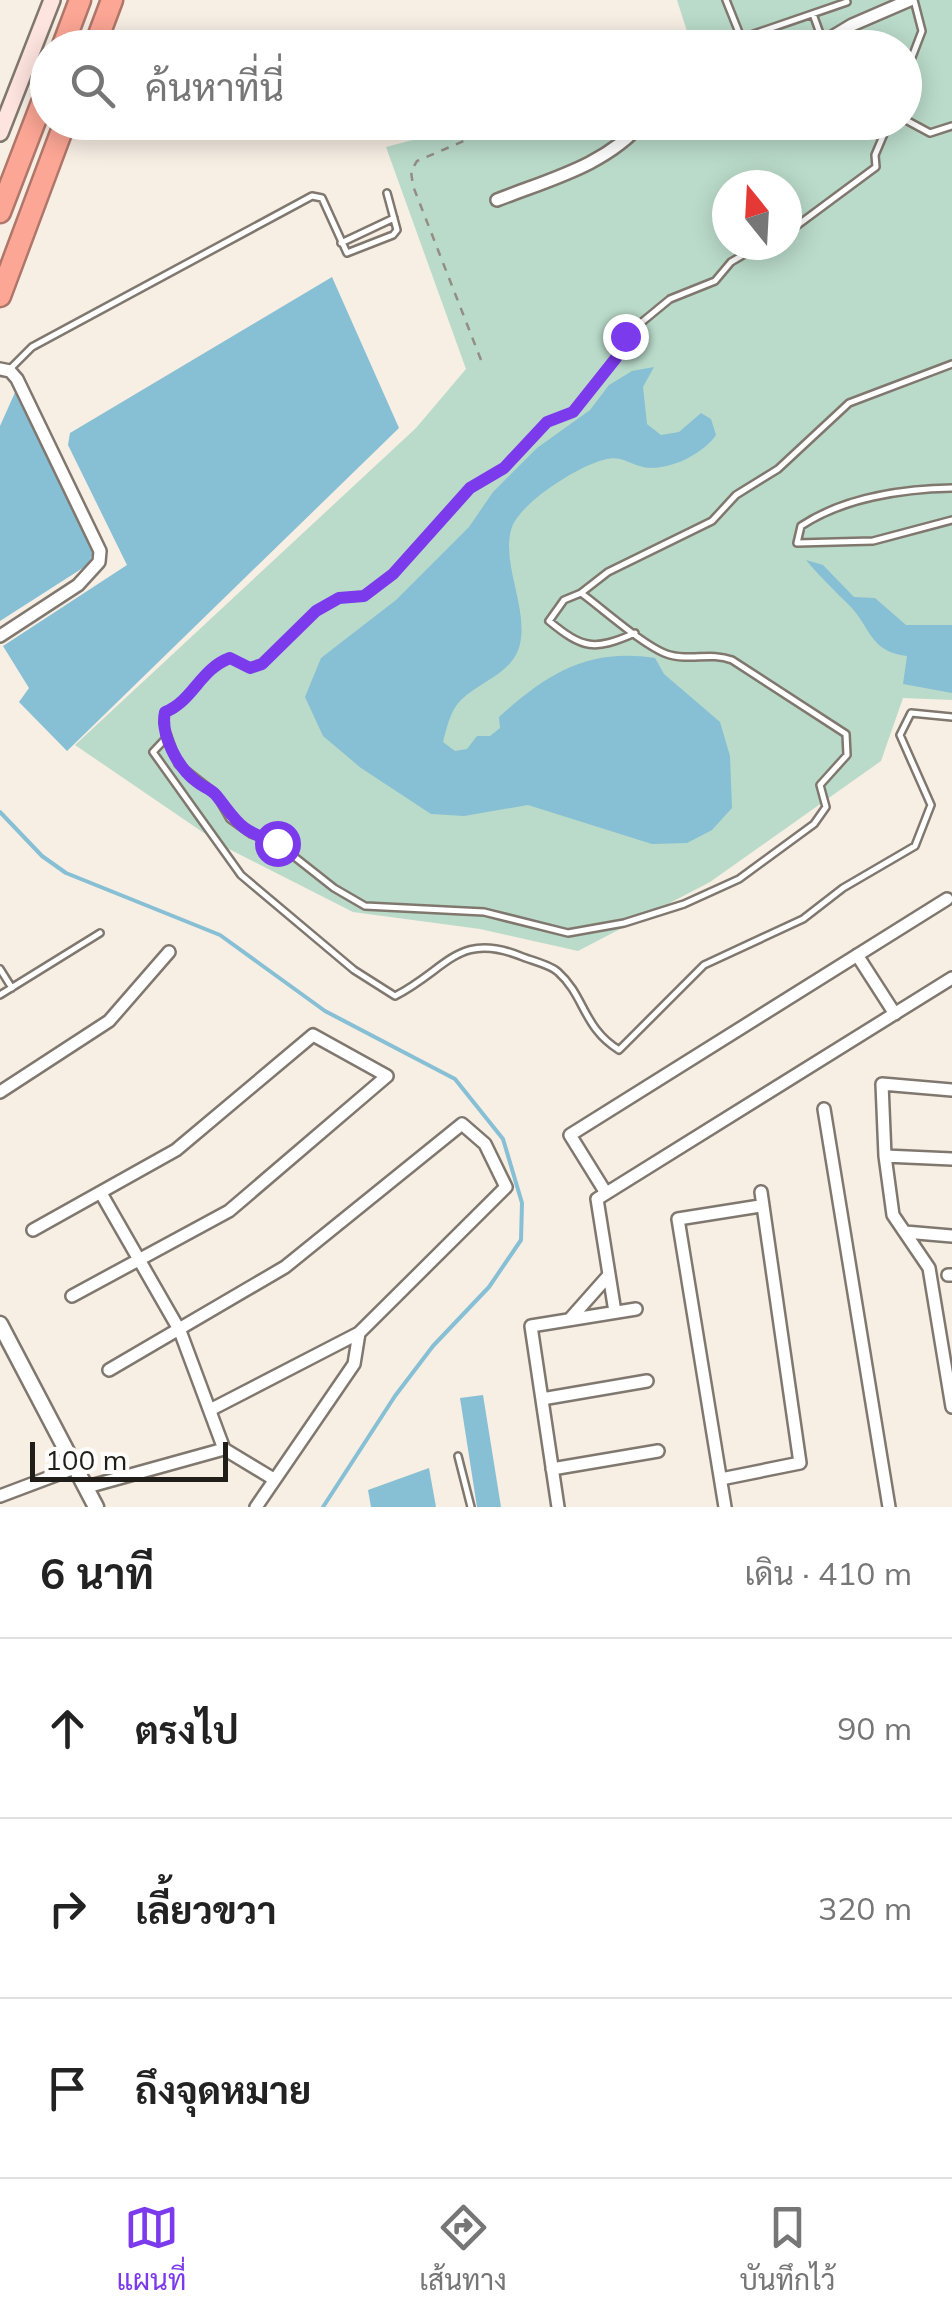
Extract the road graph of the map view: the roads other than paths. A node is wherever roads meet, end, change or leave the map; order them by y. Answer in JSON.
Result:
{"nodes":[{"id":1,"x":52,"y":0,"type":"edge"},
{"id":2,"x":80,"y":0,"type":"edge"},
{"id":3,"x":112,"y":0,"type":"edge"},
{"id":4,"x":726,"y":0,"type":"edge"},
{"id":5,"x":912,"y":0,"type":"edge"},
{"id":6,"x":847,"y":2,"type":"edge"},
{"id":7,"x":813,"y":14,"type":"junction"},
{"id":8,"x":40,"y":30,"type":"edge"},
{"id":9,"x":69,"y":30,"type":"edge"},
{"id":10,"x":101,"y":30,"type":"edge"},
{"id":11,"x":739,"y":30,"type":"edge"},
{"id":12,"x":764,"y":30,"type":"edge"},
{"id":13,"x":816,"y":30,"type":"edge"},
{"id":14,"x":848,"y":30,"type":"edge"},
{"id":15,"x":922,"y":30,"type":"edge"},
{"id":16,"x":30,"y":56,"type":"edge"},
{"id":17,"x":952,"y":126,"type":"edge"},
{"id":18,"x":922,"y":129,"type":"edge"},
{"id":19,"x":0,"y":133,"type":"edge"},
{"id":20,"x":30,"y":134,"type":"edge"},
{"id":21,"x":58,"y":140,"type":"edge"},
{"id":22,"x":628,"y":140,"type":"edge"},
{"id":23,"x":882,"y":140,"type":"edge"},
{"id":24,"x":387,"y":193,"type":"dead end"},
{"id":25,"x":498,"y":200,"type":"dead end"},
{"id":26,"x":0,"y":212,"type":"edge"},
{"id":27,"x":394,"y":218,"type":"junction"},
{"id":28,"x":802,"y":222,"type":"edge"},
{"id":29,"x":341,"y":243,"type":"junction"},
{"id":30,"x":734,"y":260,"type":"edge"},
{"id":31,"x":0,"y":296,"type":"edge"},
{"id":32,"x":952,"y":364,"type":"edge"},
{"id":33,"x":5,"y":370,"type":"edge"},
{"id":34,"x":952,"y":488,"type":"edge"},
{"id":35,"x":952,"y":520,"type":"edge"},
{"id":36,"x":581,"y":593,"type":"junction"},
{"id":37,"x":635,"y":633,"type":"junction"},
{"id":38,"x":0,"y":636,"type":"edge"},
{"id":39,"x":952,"y":717,"type":"edge"},
{"id":40,"x":168,"y":736,"type":"junction"},
{"id":41,"x":947,"y":899,"type":"dead end"},
{"id":42,"x":100,"y":933,"type":"dead end"},
{"id":43,"x":168,"y":952,"type":"dead end"},
{"id":44,"x":857,"y":955,"type":"junction"},
{"id":45,"x":0,"y":969,"type":"edge"},
{"id":46,"x":952,"y":978,"type":"edge"},
{"id":47,"x":12,"y":988,"type":"junction"},
{"id":48,"x":0,"y":996,"type":"edge"},
{"id":49,"x":895,"y":1014,"type":"junction"},
{"id":50,"x":952,"y":1090,"type":"edge"},
{"id":51,"x":0,"y":1092,"type":"edge"},
{"id":52,"x":824,"y":1109,"type":"dead end"},
{"id":53,"x":885,"y":1156,"type":"junction"},
{"id":54,"x":952,"y":1159,"type":"edge"},
{"id":55,"x":761,"y":1192,"type":"dead end"},
{"id":56,"x":606,"y":1193,"type":"junction"},
{"id":57,"x":102,"y":1195,"type":"junction"},
{"id":58,"x":760,"y":1206,"type":"junction"},
{"id":59,"x":34,"y":1230,"type":"dead end"},
{"id":60,"x":905,"y":1232,"type":"junction"},
{"id":61,"x":952,"y":1236,"type":"edge"},
{"id":62,"x":140,"y":1261,"type":"junction"},
{"id":63,"x":609,"y":1275,"type":"junction"},
{"id":64,"x":72,"y":1296,"type":"dead end"},
{"id":65,"x":636,"y":1308,"type":"dead end"},
{"id":66,"x":615,"y":1312,"type":"junction"},
{"id":67,"x":570,"y":1319,"type":"junction"},
{"id":68,"x":0,"y":1324,"type":"edge"},
{"id":69,"x":180,"y":1331,"type":"junction"},
{"id":70,"x":359,"y":1332,"type":"junction"},
{"id":71,"x":109,"y":1370,"type":"dead end"},
{"id":72,"x":647,"y":1381,"type":"dead end"},
{"id":73,"x":542,"y":1398,"type":"junction"},
{"id":74,"x":952,"y":1407,"type":"edge"},
{"id":75,"x":210,"y":1410,"type":"junction"},
{"id":76,"x":224,"y":1449,"type":"junction"},
{"id":77,"x":658,"y":1451,"type":"dead end"},
{"id":78,"x":458,"y":1456,"type":"dead end"},
{"id":79,"x":77,"y":1467,"type":"junction"},
{"id":80,"x":552,"y":1468,"type":"junction"},
{"id":81,"x":272,"y":1478,"type":"junction"},
{"id":82,"x":721,"y":1478,"type":"junction"},
{"id":83,"x":87,"y":1487,"type":"junction"},
{"id":84,"x":0,"y":1496,"type":"edge"},
{"id":85,"x":96,"y":1507,"type":"edge"},
{"id":86,"x":256,"y":1507,"type":"edge"},
{"id":87,"x":471,"y":1507,"type":"edge"},
{"id":88,"x":558,"y":1507,"type":"edge"},
{"id":89,"x":725,"y":1507,"type":"edge"},
{"id":90,"x":889,"y":1507,"type":"edge"}],
"edges":[{"from":1,"to":8,"type":"main road"},
{"from":2,"to":9,"type":"highway"},
{"from":3,"to":10,"type":"highway"},
{"from":4,"to":11,"type":"lane"},
{"from":5,"to":14,"type":"street"},
{"from":5,"to":15,"type":"lane"},
{"from":6,"to":7,"type":"lane"},
{"from":7,"to":12,"type":"lane"},
{"from":7,"to":13,"type":"lane"},
{"from":16,"to":19,"type":"main road"},
{"from":17,"to":18,"type":"lane"},
{"from":20,"to":26,"type":"highway"},
{"from":21,"to":31,"type":"highway"},
{"from":22,"to":25,"type":"street"},
{"from":23,"to":28,"type":"lane"},
{"from":24,"to":27,"type":"lane"},
{"from":27,"to":29,"type":"lane"},
{"from":27,"to":29,"type":"lane"},
{"from":29,"to":33,"type":"lane"},
{"from":30,"to":40,"type":"lane"},
{"from":32,"to":36,"type":"lane"},
{"from":33,"to":38,"type":"street"},
{"from":34,"to":35,"type":"lane"},
{"from":36,"to":37,"type":"lane"},
{"from":36,"to":37,"type":"lane"},
{"from":37,"to":40,"type":"lane"},
{"from":39,"to":40,"type":"lane"},
{"from":41,"to":44,"type":"street"},
{"from":42,"to":47,"type":"lane"},
{"from":43,"to":51,"type":"street"},
{"from":44,"to":49,"type":"street"},
{"from":44,"to":56,"type":"street"},
{"from":45,"to":47,"type":"lane"},
{"from":46,"to":49,"type":"street"},
{"from":47,"to":48,"type":"lane"},
{"from":49,"to":56,"type":"street"},
{"from":50,"to":53,"type":"street"},
{"from":52,"to":90,"type":"street"},
{"from":53,"to":54,"type":"street"},
{"from":53,"to":60,"type":"street"},
{"from":55,"to":58,"type":"street"},
{"from":56,"to":63,"type":"street"},
{"from":57,"to":59,"type":"street"},
{"from":57,"to":62,"type":"street"},
{"from":57,"to":62,"type":"street"},
{"from":58,"to":82,"type":"street"},
{"from":58,"to":82,"type":"street"},
{"from":60,"to":61,"type":"street"},
{"from":60,"to":74,"type":"street"},
{"from":62,"to":64,"type":"street"},
{"from":62,"to":69,"type":"street"},
{"from":63,"to":66,"type":"street"},
{"from":63,"to":67,"type":"street"},
{"from":65,"to":66,"type":"street"},
{"from":66,"to":67,"type":"street"},
{"from":67,"to":73,"type":"street"},
{"from":68,"to":79,"type":"street"},
{"from":69,"to":70,"type":"street"},
{"from":69,"to":71,"type":"street"},
{"from":69,"to":75,"type":"street"},
{"from":70,"to":75,"type":"street"},
{"from":70,"to":81,"type":"street"},
{"from":72,"to":73,"type":"street"},
{"from":73,"to":80,"type":"street"},
{"from":75,"to":76,"type":"street"},
{"from":76,"to":81,"type":"street"},
{"from":76,"to":83,"type":"street"},
{"from":77,"to":80,"type":"street"},
{"from":78,"to":87,"type":"lane"},
{"from":79,"to":83,"type":"street"},
{"from":79,"to":84,"type":"street"},
{"from":80,"to":88,"type":"street"},
{"from":81,"to":86,"type":"street"},
{"from":82,"to":89,"type":"street"},
{"from":83,"to":85,"type":"street"}]}
